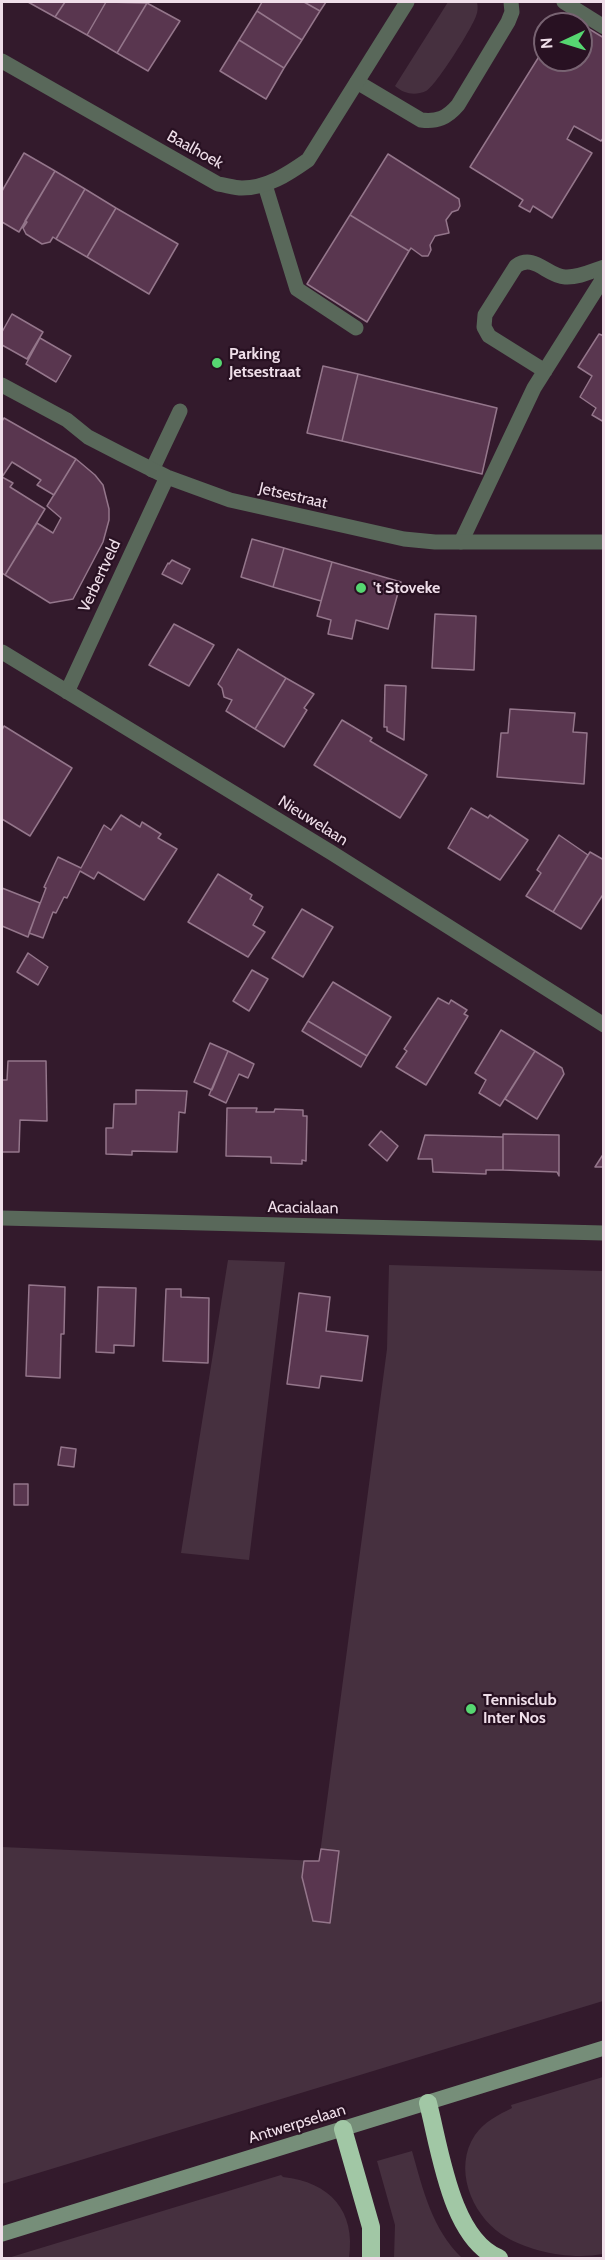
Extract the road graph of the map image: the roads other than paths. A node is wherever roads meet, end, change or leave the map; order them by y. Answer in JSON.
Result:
{"nodes":[{"id":1,"x":407,"y":2,"type":"edge"},
{"id":2,"x":511,"y":2,"type":"edge"},
{"id":3,"x":564,"y":2,"type":"edge"},
{"id":4,"x":603,"y":27,"type":"edge"},
{"id":5,"x":2,"y":61,"type":"edge"},
{"id":6,"x":357,"y":82,"type":"junction"},
{"id":7,"x":265,"y":185,"type":"junction"},
{"id":8,"x":603,"y":267,"type":"edge"},
{"id":9,"x":603,"y":277,"type":"edge"},
{"id":10,"x":356,"y":328,"type":"dead end"},
{"id":11,"x":545,"y":371,"type":"junction"},
{"id":12,"x":2,"y":385,"type":"edge"},
{"id":13,"x":180,"y":411,"type":"dead end"},
{"id":14,"x":152,"y":470,"type":"junction"},
{"id":15,"x":167,"y":477,"type":"junction"},
{"id":16,"x":461,"y":542,"type":"junction"},
{"id":17,"x":603,"y":542,"type":"edge"},
{"id":18,"x":2,"y":652,"type":"edge"},
{"id":19,"x":67,"y":692,"type":"junction"},
{"id":20,"x":603,"y":1025,"type":"edge"},
{"id":21,"x":2,"y":1218,"type":"edge"},
{"id":22,"x":603,"y":1233,"type":"edge"},
{"id":23,"x":603,"y":2048,"type":"edge"},
{"id":24,"x":428,"y":2103,"type":"junction"},
{"id":25,"x":343,"y":2129,"type":"junction"},
{"id":26,"x":2,"y":2234,"type":"edge"},
{"id":27,"x":371,"y":2259,"type":"edge"},
{"id":28,"x":500,"y":2259,"type":"edge"}],
"edges":[{"from":1,"to":6,"type":"street","name":"Baalhoek"},
{"from":2,"to":6,"type":"street"},
{"from":3,"to":4,"type":"street"},
{"from":5,"to":7,"type":"street","name":"Baalhoek"},
{"from":6,"to":7,"type":"street","name":"Baalhoek"},
{"from":7,"to":10,"type":"street"},
{"from":8,"to":11,"type":"street"},
{"from":9,"to":11,"type":"street"},
{"from":11,"to":16,"type":"street"},
{"from":12,"to":14,"type":"street","name":"Jetsestraat"},
{"from":13,"to":14,"type":"street"},
{"from":14,"to":15,"type":"street","name":"Jetsestraat"},
{"from":15,"to":16,"type":"street","name":"Jetsestraat"},
{"from":15,"to":19,"type":"street","name":"Verbertveld"},
{"from":16,"to":17,"type":"street","name":"Jetsestraat"},
{"from":18,"to":19,"type":"street","name":"Nieuwelaan"},
{"from":19,"to":20,"type":"street","name":"Nieuwelaan"},
{"from":21,"to":22,"type":"street","name":"Acacialaan"},
{"from":23,"to":24,"type":"main road","name":"Antwerpselaan"},
{"from":24,"to":25,"type":"main road","name":"Antwerpselaan"},
{"from":24,"to":28,"type":"highway"},
{"from":25,"to":26,"type":"main road","name":"Antwerpselaan"},
{"from":25,"to":27,"type":"highway"}]}
